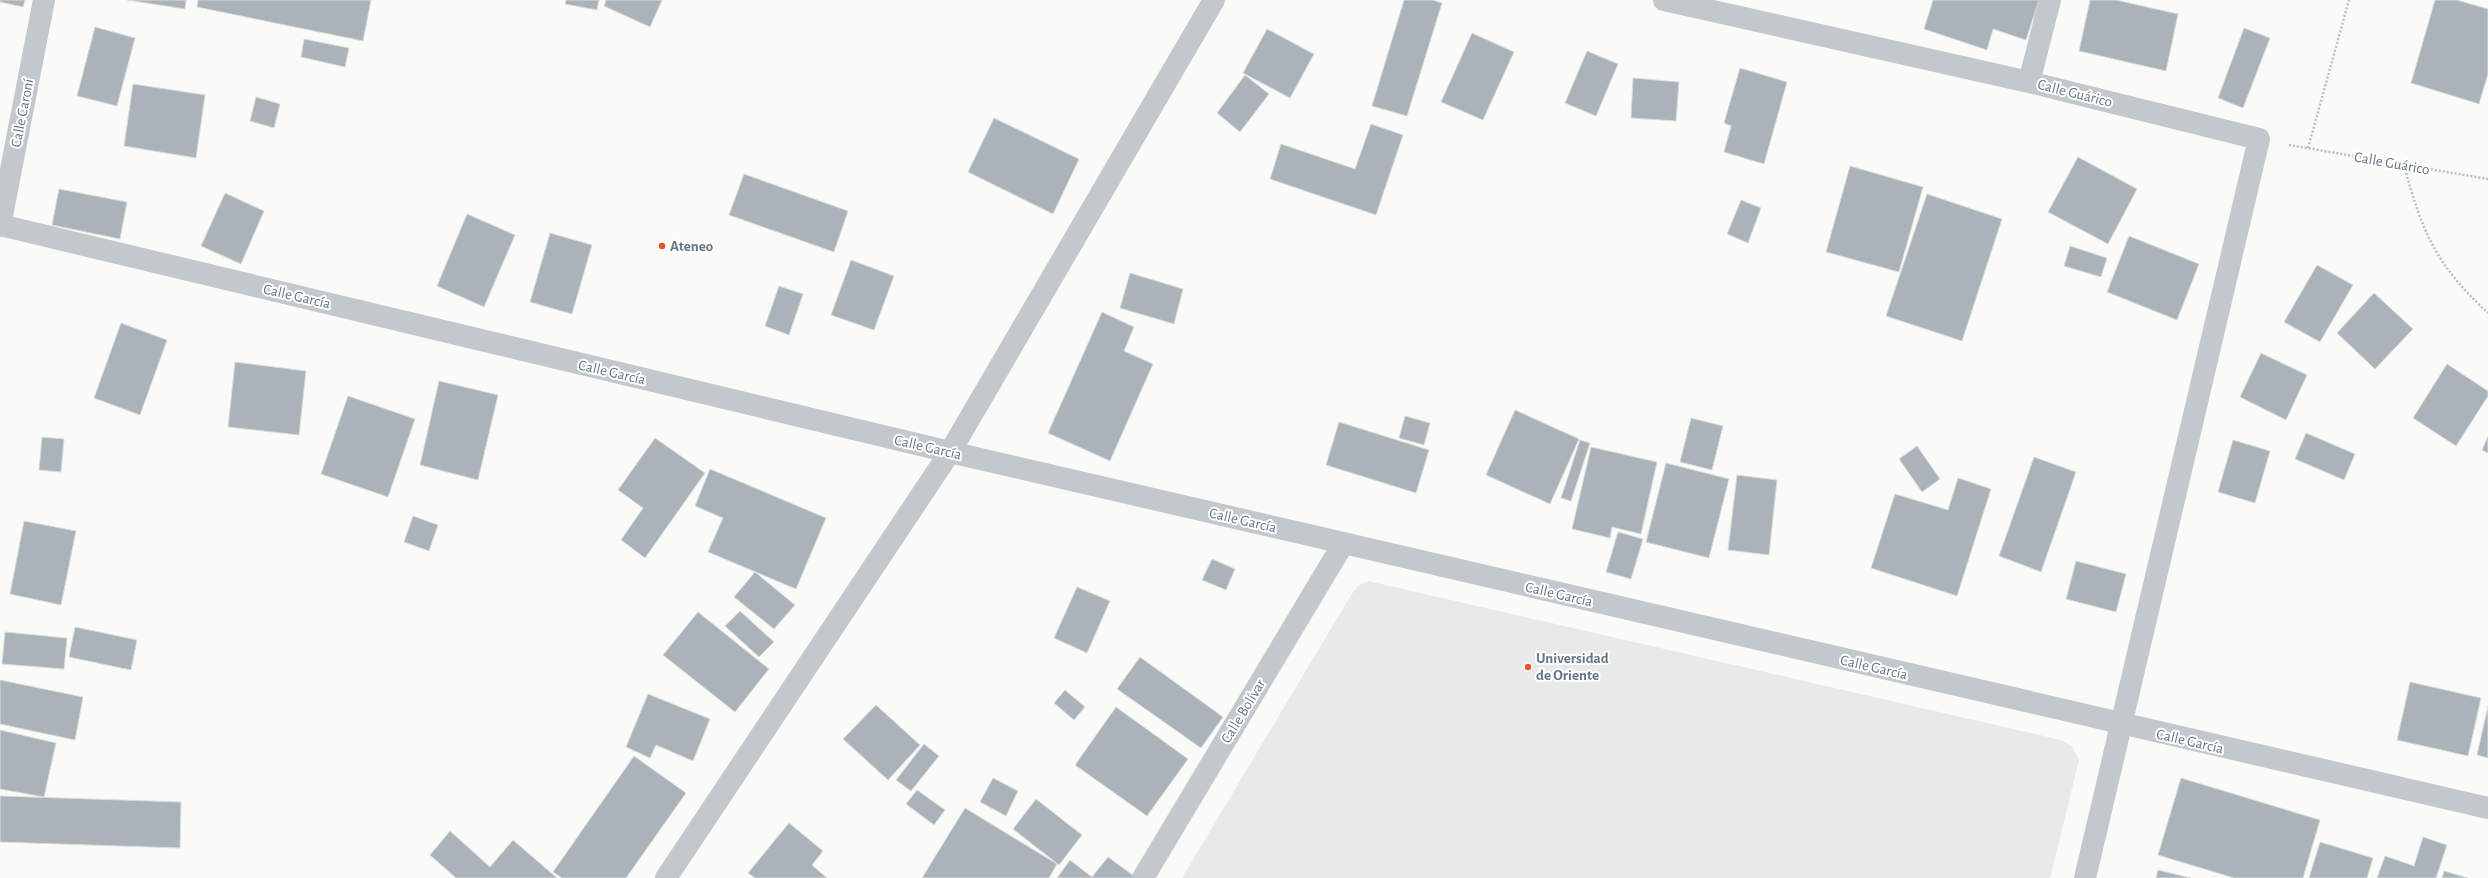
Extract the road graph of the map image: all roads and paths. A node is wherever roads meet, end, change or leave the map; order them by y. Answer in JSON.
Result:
{"nodes":[{"id":1,"x":44,"y":0,"type":"edge"},
{"id":2,"x":1214,"y":0,"type":"edge"},
{"id":3,"x":1664,"y":0,"type":"edge"},
{"id":4,"x":2050,"y":0,"type":"edge"},
{"id":5,"x":2350,"y":0,"type":"edge"},
{"id":6,"x":2029,"y":82,"type":"junction"},
{"id":7,"x":2259,"y":140,"type":"junction"},
{"id":8,"x":2308,"y":148,"type":"junction"},
{"id":9,"x":2404,"y":165,"type":"junction"},
{"id":10,"x":2488,"y":179,"type":"edge"},
{"id":11,"x":0,"y":225,"type":"edge"},
{"id":12,"x":2488,"y":313,"type":"edge"},
{"id":13,"x":950,"y":452,"type":"junction"},
{"id":14,"x":1343,"y":544,"type":"junction"},
{"id":15,"x":2122,"y":725,"type":"junction"},
{"id":16,"x":2488,"y":808,"type":"edge"},
{"id":17,"x":666,"y":878,"type":"edge"},
{"id":18,"x":1143,"y":878,"type":"edge"},
{"id":19,"x":2085,"y":878,"type":"edge"}],
"edges":[{"from":1,"to":11,"type":"street","name":"Calle Caroní"},
{"from":2,"to":13,"type":"street"},
{"from":3,"to":6,"type":"street","name":"Calle Guárico"},
{"from":4,"to":6,"type":"street"},
{"from":5,"to":8,"type":"path"},
{"from":6,"to":7,"type":"street","name":"Calle Guárico"},
{"from":7,"to":8,"type":"path","name":"Calle Guárico"},
{"from":7,"to":15,"type":"street"},
{"from":8,"to":9,"type":"path","name":"Calle Guárico"},
{"from":9,"to":10,"type":"path","name":"Calle Guárico"},
{"from":9,"to":12,"type":"path"},
{"from":11,"to":13,"type":"street","name":"Calle García"},
{"from":13,"to":14,"type":"street","name":"Calle García"},
{"from":13,"to":17,"type":"street"},
{"from":14,"to":15,"type":"street","name":"Calle García"},
{"from":14,"to":18,"type":"street","name":"Calle Bolívar"},
{"from":15,"to":16,"type":"street","name":"Calle García"},
{"from":15,"to":19,"type":"street"}]}
